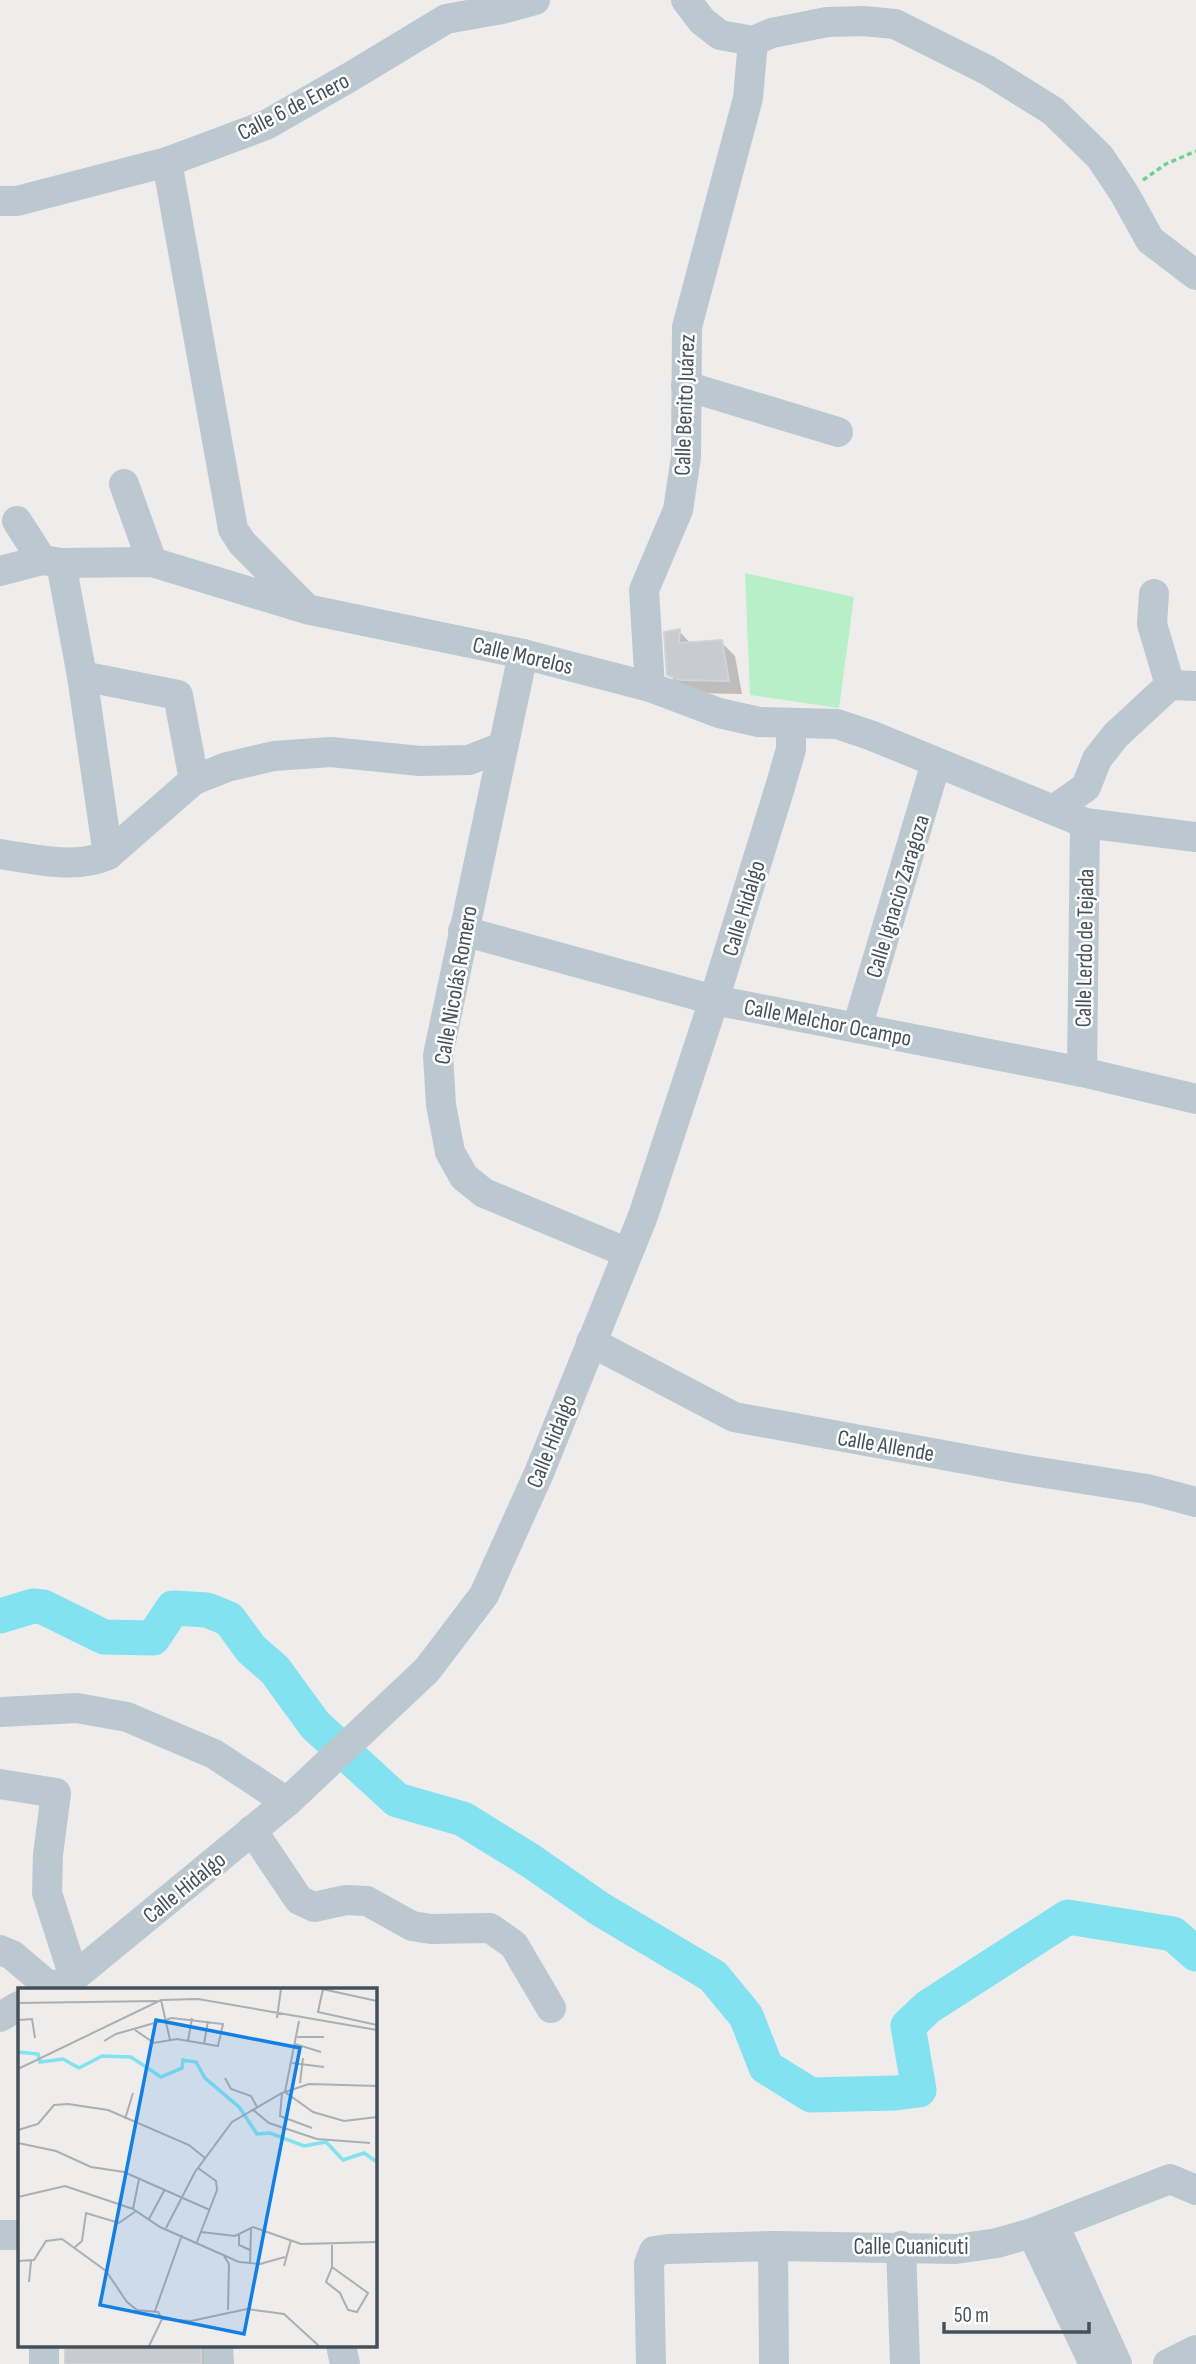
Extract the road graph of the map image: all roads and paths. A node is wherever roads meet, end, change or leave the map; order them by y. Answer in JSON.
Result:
{"nodes":[{"id":1,"x":536,"y":0,"type":"edge"},
{"id":2,"x":686,"y":0,"type":"edge"},
{"id":3,"x":753,"y":41,"type":"junction"},
{"id":4,"x":1196,"y":151,"type":"edge"},
{"id":5,"x":167,"y":162,"type":"junction"},
{"id":6,"x":1124,"y":193,"type":"junction"},
{"id":7,"x":0,"y":201,"type":"edge"},
{"id":8,"x":1196,"y":275,"type":"edge"},
{"id":9,"x":686,"y":386,"type":"junction"},
{"id":10,"x":838,"y":432,"type":"dead end"},
{"id":11,"x":124,"y":484,"type":"dead end"},
{"id":12,"x":17,"y":521,"type":"dead end"},
{"id":13,"x":52,"y":562,"type":"junction"},
{"id":14,"x":152,"y":562,"type":"junction"},
{"id":15,"x":0,"y":571,"type":"edge"},
{"id":16,"x":1153,"y":594,"type":"dead end"},
{"id":17,"x":306,"y":609,"type":"junction"},
{"id":18,"x":523,"y":654,"type":"junction"},
{"id":19,"x":82,"y":676,"type":"junction"},
{"id":20,"x":1183,"y":685,"type":"edge"},
{"id":21,"x":650,"y":687,"type":"junction"},
{"id":22,"x":791,"y":723,"type":"junction"},
{"id":23,"x":502,"y":747,"type":"junction"},
{"id":24,"x":936,"y":764,"type":"junction"},
{"id":25,"x":194,"y":780,"type":"junction"},
{"id":26,"x":1055,"y":809,"type":"junction"},
{"id":27,"x":1085,"y":823,"type":"junction"},
{"id":28,"x":1196,"y":837,"type":"edge"},
{"id":29,"x":0,"y":854,"type":"edge"},
{"id":30,"x":108,"y":855,"type":"junction"},
{"id":31,"x":463,"y":931,"type":"junction"},
{"id":32,"x":714,"y":1000,"type":"junction"},
{"id":33,"x":857,"y":1028,"type":"junction"},
{"id":34,"x":1082,"y":1072,"type":"junction"},
{"id":35,"x":1196,"y":1099,"type":"edge"},
{"id":36,"x":628,"y":1253,"type":"junction"},
{"id":37,"x":592,"y":1342,"type":"junction"},
{"id":38,"x":1196,"y":1503,"type":"edge"},
{"id":39,"x":0,"y":1712,"type":"edge"},
{"id":40,"x":0,"y":1784,"type":"edge"},
{"id":41,"x":289,"y":1800,"type":"junction"},
{"id":42,"x":252,"y":1830,"type":"junction"},
{"id":43,"x":0,"y":1950,"type":"edge"},
{"id":44,"x":56,"y":1986,"type":"edge"},
{"id":45,"x":18,"y":2007,"type":"edge"},
{"id":46,"x":551,"y":2008,"type":"dead end"},
{"id":47,"x":0,"y":2017,"type":"edge"},
{"id":48,"x":1196,"y":2190,"type":"edge"},
{"id":49,"x":1043,"y":2229,"type":"junction"},
{"id":50,"x":0,"y":2235,"type":"edge"},
{"id":51,"x":18,"y":2235,"type":"edge"},
{"id":52,"x":773,"y":2246,"type":"junction"},
{"id":53,"x":901,"y":2246,"type":"junction"},
{"id":54,"x":44,"y":2346,"type":"edge"},
{"id":55,"x":218,"y":2346,"type":"edge"},
{"id":56,"x":341,"y":2346,"type":"edge"},
{"id":57,"x":1196,"y":2350,"type":"edge"},
{"id":58,"x":44,"y":2364,"type":"edge"},
{"id":59,"x":219,"y":2364,"type":"edge"},
{"id":60,"x":345,"y":2364,"type":"edge"},
{"id":61,"x":652,"y":2364,"type":"edge"},
{"id":62,"x":774,"y":2364,"type":"edge"},
{"id":63,"x":905,"y":2364,"type":"edge"},
{"id":64,"x":1094,"y":2364,"type":"edge"},
{"id":65,"x":1117,"y":2364,"type":"edge"},
{"id":66,"x":1168,"y":2364,"type":"edge"}],
"edges":[{"from":1,"to":5,"type":"street","name":"Calle 6 de Enero"},
{"from":2,"to":3,"type":"street"},
{"from":3,"to":6,"type":"street"},
{"from":3,"to":9,"type":"street","name":"Calle Benito Juárez"},
{"from":4,"to":6,"type":"path"},
{"from":5,"to":7,"type":"street","name":"Calle 6 de Enero"},
{"from":5,"to":17,"type":"street"},
{"from":6,"to":8,"type":"street"},
{"from":9,"to":10,"type":"street"},
{"from":9,"to":21,"type":"street","name":"Calle Benito Juárez"},
{"from":11,"to":14,"type":"street"},
{"from":12,"to":13,"type":"street"},
{"from":13,"to":14,"type":"street","name":"Calle Morelos"},
{"from":13,"to":15,"type":"street","name":"Calle Morelos"},
{"from":13,"to":19,"type":"street"},
{"from":14,"to":17,"type":"street","name":"Calle Morelos"},
{"from":16,"to":20,"type":"street"},
{"from":17,"to":18,"type":"street","name":"Calle Morelos"},
{"from":18,"to":21,"type":"street","name":"Calle Morelos"},
{"from":18,"to":23,"type":"street","name":"Calle Nicolás Romero"},
{"from":19,"to":25,"type":"street"},
{"from":19,"to":30,"type":"street"},
{"from":20,"to":26,"type":"street"},
{"from":21,"to":22,"type":"street","name":"Calle Morelos"},
{"from":22,"to":24,"type":"street","name":"Calle Morelos"},
{"from":22,"to":32,"type":"street","name":"Calle Hidalgo"},
{"from":23,"to":25,"type":"street"},
{"from":23,"to":31,"type":"street","name":"Calle Nicolás Romero"},
{"from":24,"to":26,"type":"street","name":"Calle Morelos"},
{"from":24,"to":33,"type":"street","name":"Calle Ignacio Zaragoza"},
{"from":25,"to":30,"type":"street"},
{"from":26,"to":27,"type":"street","name":"Calle Morelos"},
{"from":27,"to":28,"type":"street","name":"Calle Morelos"},
{"from":27,"to":34,"type":"street","name":"Calle Lerdo de Tejada"},
{"from":29,"to":30,"type":"street"},
{"from":31,"to":32,"type":"street","name":"Calle Melchor Ocampo"},
{"from":31,"to":36,"type":"street","name":"Calle Nicolás Romero"},
{"from":32,"to":33,"type":"street","name":"Calle Melchor Ocampo"},
{"from":32,"to":36,"type":"street","name":"Calle Hidalgo"},
{"from":33,"to":34,"type":"street","name":"Calle Melchor Ocampo"},
{"from":34,"to":35,"type":"street","name":"Calle Melchor Ocampo"},
{"from":36,"to":37,"type":"street","name":"Calle Hidalgo"},
{"from":37,"to":38,"type":"street","name":"Calle Allende"},
{"from":37,"to":41,"type":"street","name":"Calle Hidalgo"},
{"from":39,"to":41,"type":"street"},
{"from":40,"to":44,"type":"street"},
{"from":41,"to":42,"type":"street","name":"Calle Hidalgo"},
{"from":42,"to":44,"type":"street","name":"Calle Hidalgo"},
{"from":42,"to":46,"type":"street"},
{"from":43,"to":44,"type":"street"},
{"from":45,"to":47,"type":"street"},
{"from":48,"to":49,"type":"street","name":"Calle Cuanicuti"},
{"from":49,"to":53,"type":"street","name":"Calle Cuanicuti"},
{"from":49,"to":64,"type":"street"},
{"from":49,"to":65,"type":"street"},
{"from":50,"to":51,"type":"street"},
{"from":52,"to":53,"type":"street","name":"Calle Cuanicuti"},
{"from":52,"to":61,"type":"street","name":"Calle Cuanicuti"},
{"from":52,"to":62,"type":"street"},
{"from":53,"to":63,"type":"street"},
{"from":54,"to":58,"type":"street"},
{"from":55,"to":59,"type":"street"},
{"from":56,"to":60,"type":"street"},
{"from":57,"to":66,"type":"street"}]}
